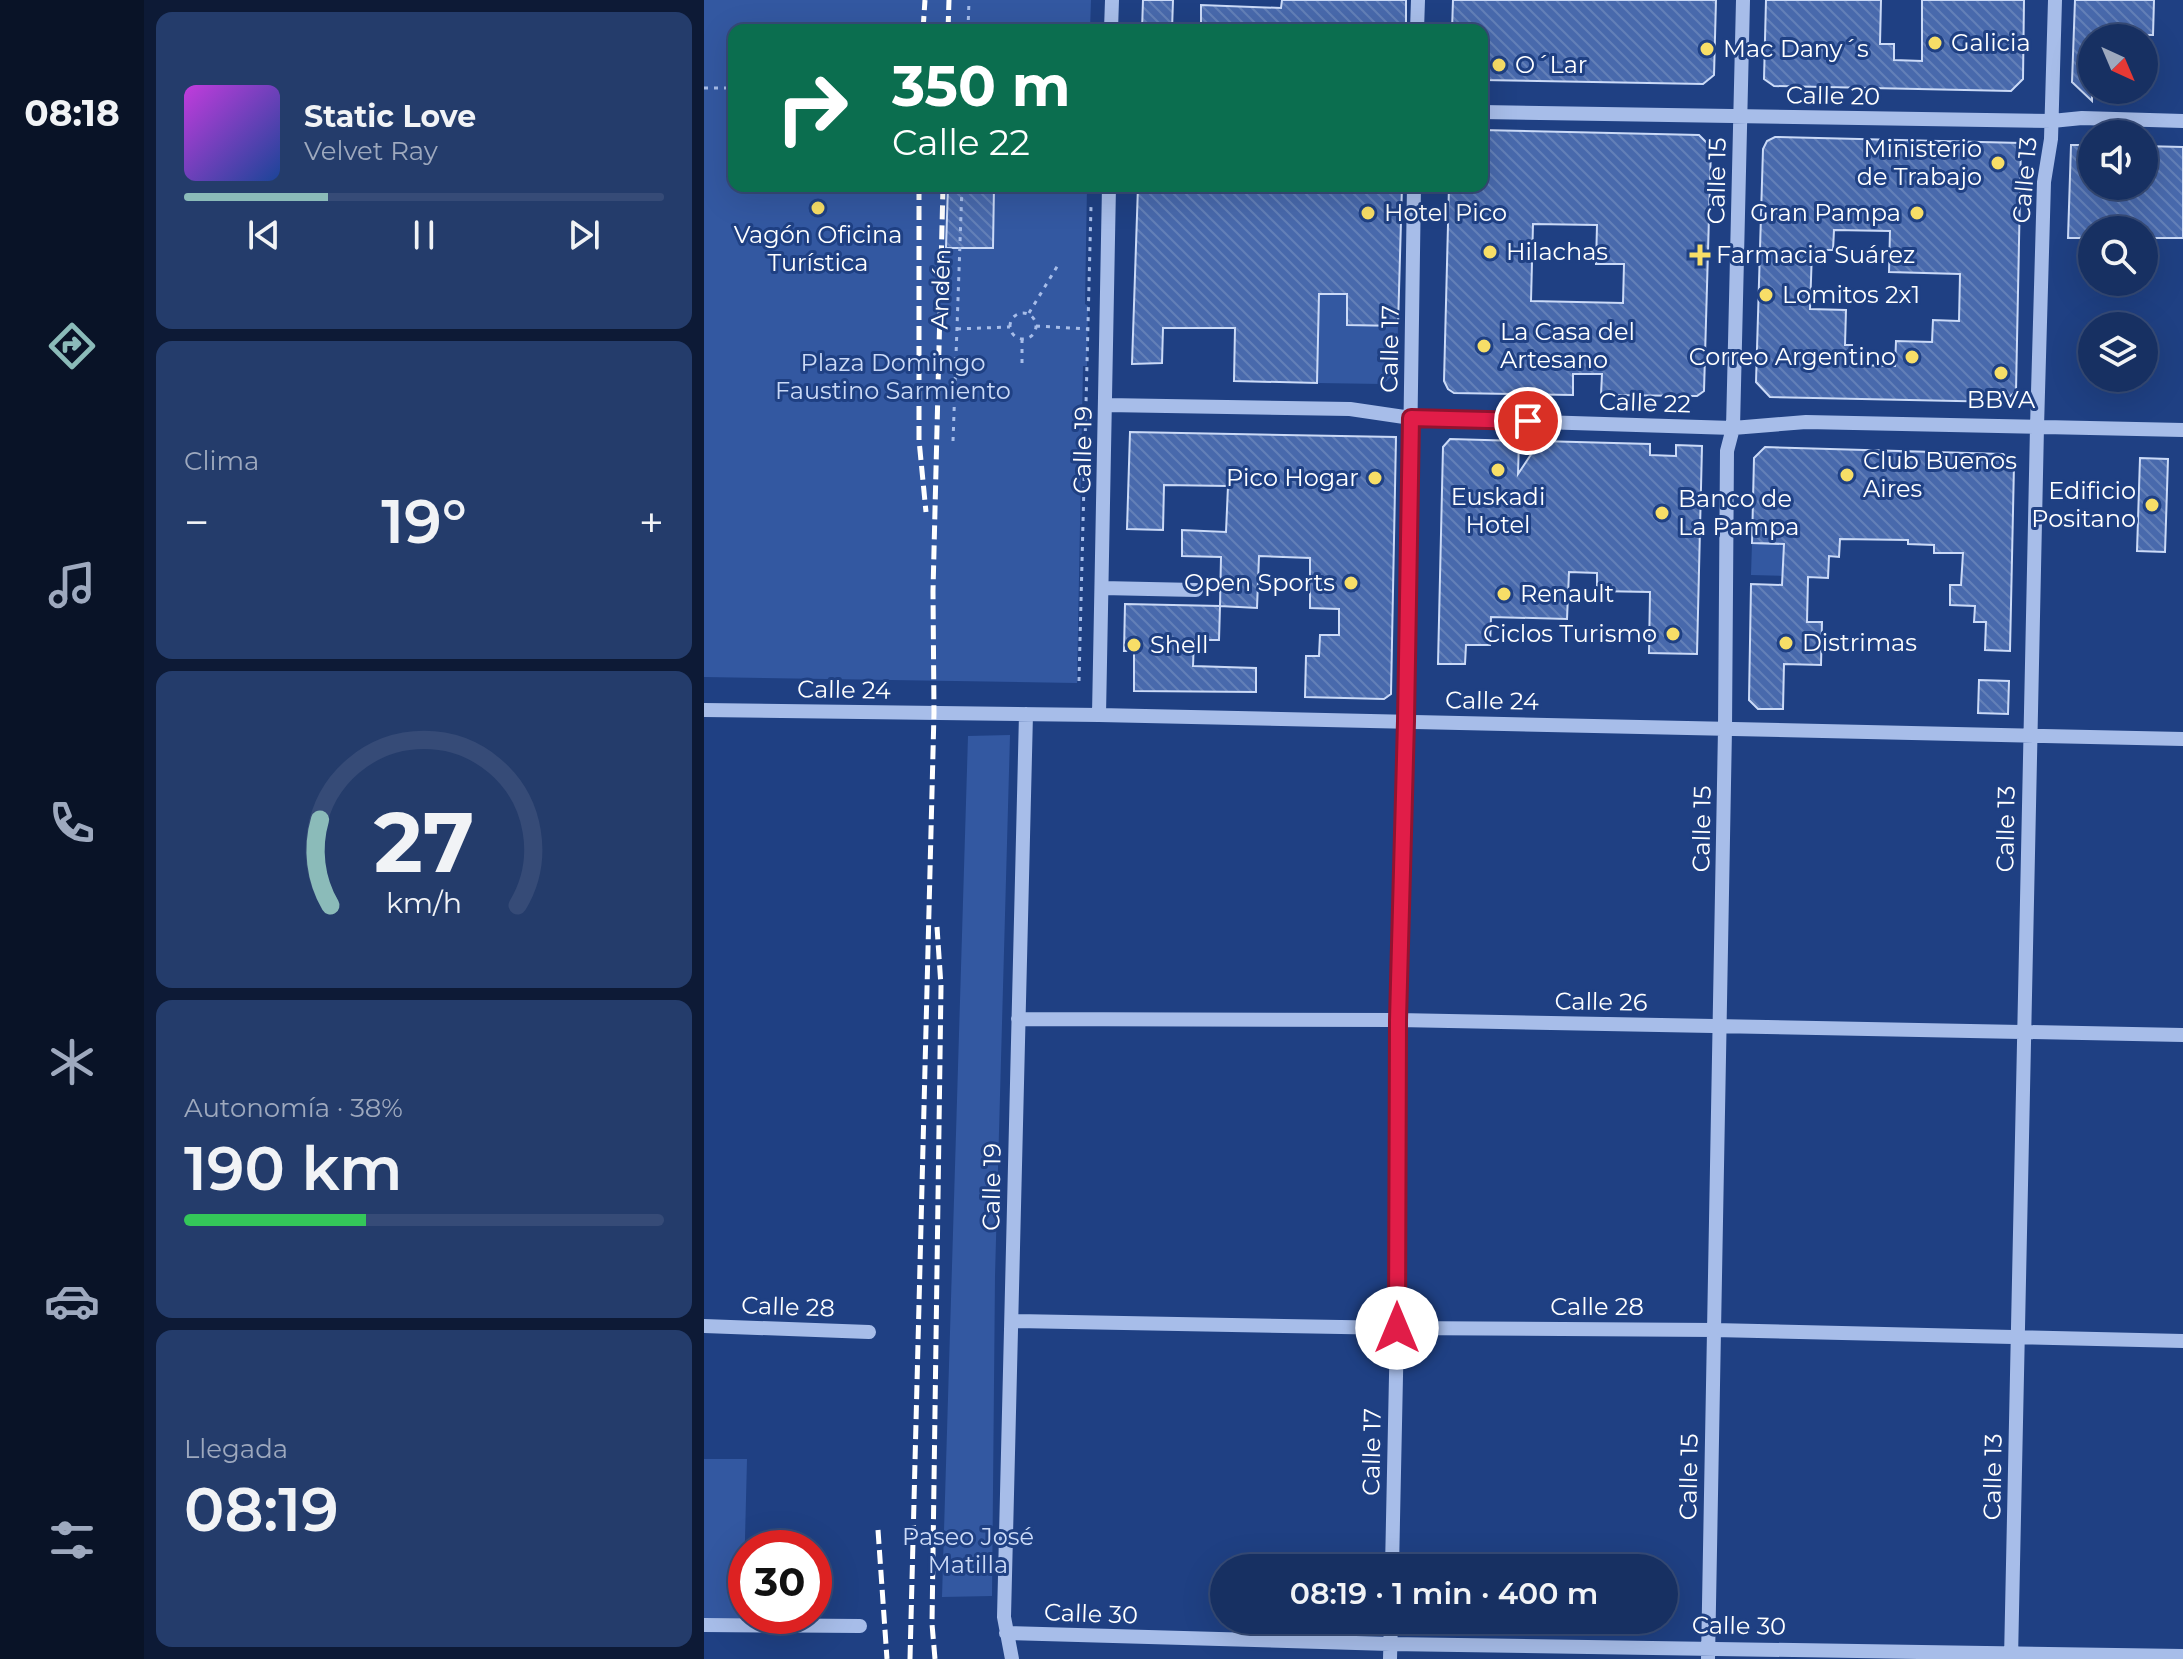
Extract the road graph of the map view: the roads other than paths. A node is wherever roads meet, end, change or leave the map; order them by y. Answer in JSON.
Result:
{"nodes":[{"id":1,"x":1112,"y":0,"type":"edge"},
{"id":2,"x":1418,"y":0,"type":"edge"},
{"id":3,"x":1743,"y":0,"type":"edge"},
{"id":4,"x":2055,"y":0,"type":"edge"},
{"id":5,"x":1111,"y":24,"type":"edge"},
{"id":6,"x":1417,"y":24,"type":"edge"},
{"id":7,"x":1488,"y":112,"type":"edge"},
{"id":8,"x":1741,"y":116,"type":"junction"},
{"id":9,"x":2052,"y":121,"type":"junction"},
{"id":10,"x":2183,"y":121,"type":"edge"},
{"id":11,"x":1109,"y":192,"type":"edge"},
{"id":12,"x":1414,"y":192,"type":"edge"},
{"id":13,"x":1106,"y":405,"type":"junction"},
{"id":14,"x":1411,"y":418,"type":"junction"},
{"id":15,"x":2037,"y":427,"type":"junction"},
{"id":16,"x":1733,"y":428,"type":"junction"},
{"id":17,"x":2183,"y":430,"type":"edge"},
{"id":18,"x":1102,"y":588,"type":"junction"},
{"id":19,"x":1196,"y":590,"type":"dead end"},
{"id":20,"x":704,"y":710,"type":"edge"},
{"id":21,"x":1026,"y":714,"type":"junction"},
{"id":22,"x":1099,"y":715,"type":"junction"},
{"id":23,"x":1406,"y":721,"type":"junction"},
{"id":24,"x":1725,"y":729,"type":"junction"},
{"id":25,"x":2030,"y":735,"type":"junction"},
{"id":26,"x":2183,"y":739,"type":"edge"},
{"id":27,"x":1018,"y":1019,"type":"junction"},
{"id":28,"x":1398,"y":1020,"type":"junction"},
{"id":29,"x":1720,"y":1026,"type":"junction"},
{"id":30,"x":2024,"y":1032,"type":"junction"},
{"id":31,"x":2183,"y":1035,"type":"edge"},
{"id":32,"x":1012,"y":1321,"type":"junction"},
{"id":33,"x":704,"y":1326,"type":"edge"},
{"id":34,"x":1397,"y":1328,"type":"junction"},
{"id":35,"x":1714,"y":1330,"type":"junction"},
{"id":36,"x":869,"y":1332,"type":"dead end"},
{"id":37,"x":2018,"y":1337,"type":"junction"},
{"id":38,"x":2183,"y":1341,"type":"edge"},
{"id":39,"x":1392,"y":1554,"type":"edge"},
{"id":40,"x":704,"y":1625,"type":"edge"},
{"id":41,"x":860,"y":1626,"type":"dead end"},
{"id":42,"x":1006,"y":1633,"type":"junction"},
{"id":43,"x":1390,"y":1652,"type":"edge"},
{"id":44,"x":1708,"y":1653,"type":"edge"},
{"id":45,"x":2011,"y":1655,"type":"edge"},
{"id":46,"x":2183,"y":1656,"type":"edge"},
{"id":47,"x":1012,"y":1659,"type":"edge"}],
"edges":[{"from":1,"to":5,"type":"street"},
{"from":2,"to":6,"type":"street"},
{"from":3,"to":8,"type":"street","name":"Calle 15"},
{"from":4,"to":9,"type":"street","name":"Calle 13"},
{"from":7,"to":8,"type":"street","name":"Calle 20"},
{"from":8,"to":9,"type":"street","name":"Calle 20"},
{"from":8,"to":16,"type":"street","name":"Calle 15"},
{"from":9,"to":10,"type":"street","name":"Calle 20"},
{"from":9,"to":15,"type":"street","name":"Calle 13"},
{"from":11,"to":13,"type":"street","name":"Calle 19"},
{"from":12,"to":14,"type":"street","name":"Calle 17"},
{"from":13,"to":14,"type":"street","name":"Calle 22"},
{"from":13,"to":18,"type":"street","name":"Calle 19"},
{"from":14,"to":16,"type":"street","name":"Calle 22"},
{"from":14,"to":23,"type":"street","name":"Calle 17"},
{"from":15,"to":16,"type":"street","name":"Calle 22"},
{"from":15,"to":17,"type":"street","name":"Calle 22"},
{"from":15,"to":25,"type":"street","name":"Calle 13"},
{"from":16,"to":24,"type":"street","name":"Calle 15"},
{"from":18,"to":19,"type":"street"},
{"from":18,"to":22,"type":"street","name":"Calle 19"},
{"from":20,"to":21,"type":"street","name":"Calle 24"},
{"from":21,"to":22,"type":"street","name":"Calle 24"},
{"from":21,"to":27,"type":"street","name":"Calle 19"},
{"from":22,"to":23,"type":"street","name":"Calle 24"},
{"from":23,"to":24,"type":"street","name":"Calle 24"},
{"from":23,"to":28,"type":"street","name":"Calle 17"},
{"from":24,"to":25,"type":"street","name":"Calle 24"},
{"from":24,"to":29,"type":"street","name":"Calle 15"},
{"from":25,"to":26,"type":"street","name":"Calle 24"},
{"from":25,"to":30,"type":"street","name":"Calle 13"},
{"from":27,"to":28,"type":"street","name":"Calle 26"},
{"from":27,"to":32,"type":"street","name":"Calle 19"},
{"from":28,"to":29,"type":"street","name":"Calle 26"},
{"from":28,"to":34,"type":"street","name":"Calle 17"},
{"from":29,"to":30,"type":"street","name":"Calle 26"},
{"from":29,"to":35,"type":"street","name":"Calle 15"},
{"from":30,"to":31,"type":"street","name":"Calle 26"},
{"from":30,"to":37,"type":"street","name":"Calle 13"},
{"from":32,"to":34,"type":"street","name":"Calle 28"},
{"from":32,"to":42,"type":"street","name":"Calle 19"},
{"from":33,"to":36,"type":"street","name":"Calle 28"},
{"from":34,"to":35,"type":"street","name":"Calle 28"},
{"from":34,"to":39,"type":"street","name":"Calle 17"},
{"from":35,"to":37,"type":"street","name":"Calle 28"},
{"from":35,"to":44,"type":"street","name":"Calle 15"},
{"from":37,"to":38,"type":"street","name":"Calle 28"},
{"from":37,"to":45,"type":"street","name":"Calle 13"},
{"from":40,"to":41,"type":"street"},
{"from":42,"to":43,"type":"street","name":"Calle 30"},
{"from":42,"to":47,"type":"street","name":"Calle 19"},
{"from":43,"to":44,"type":"street","name":"Calle 30"},
{"from":44,"to":45,"type":"street","name":"Calle 30"},
{"from":45,"to":46,"type":"street","name":"Calle 30"}]}
